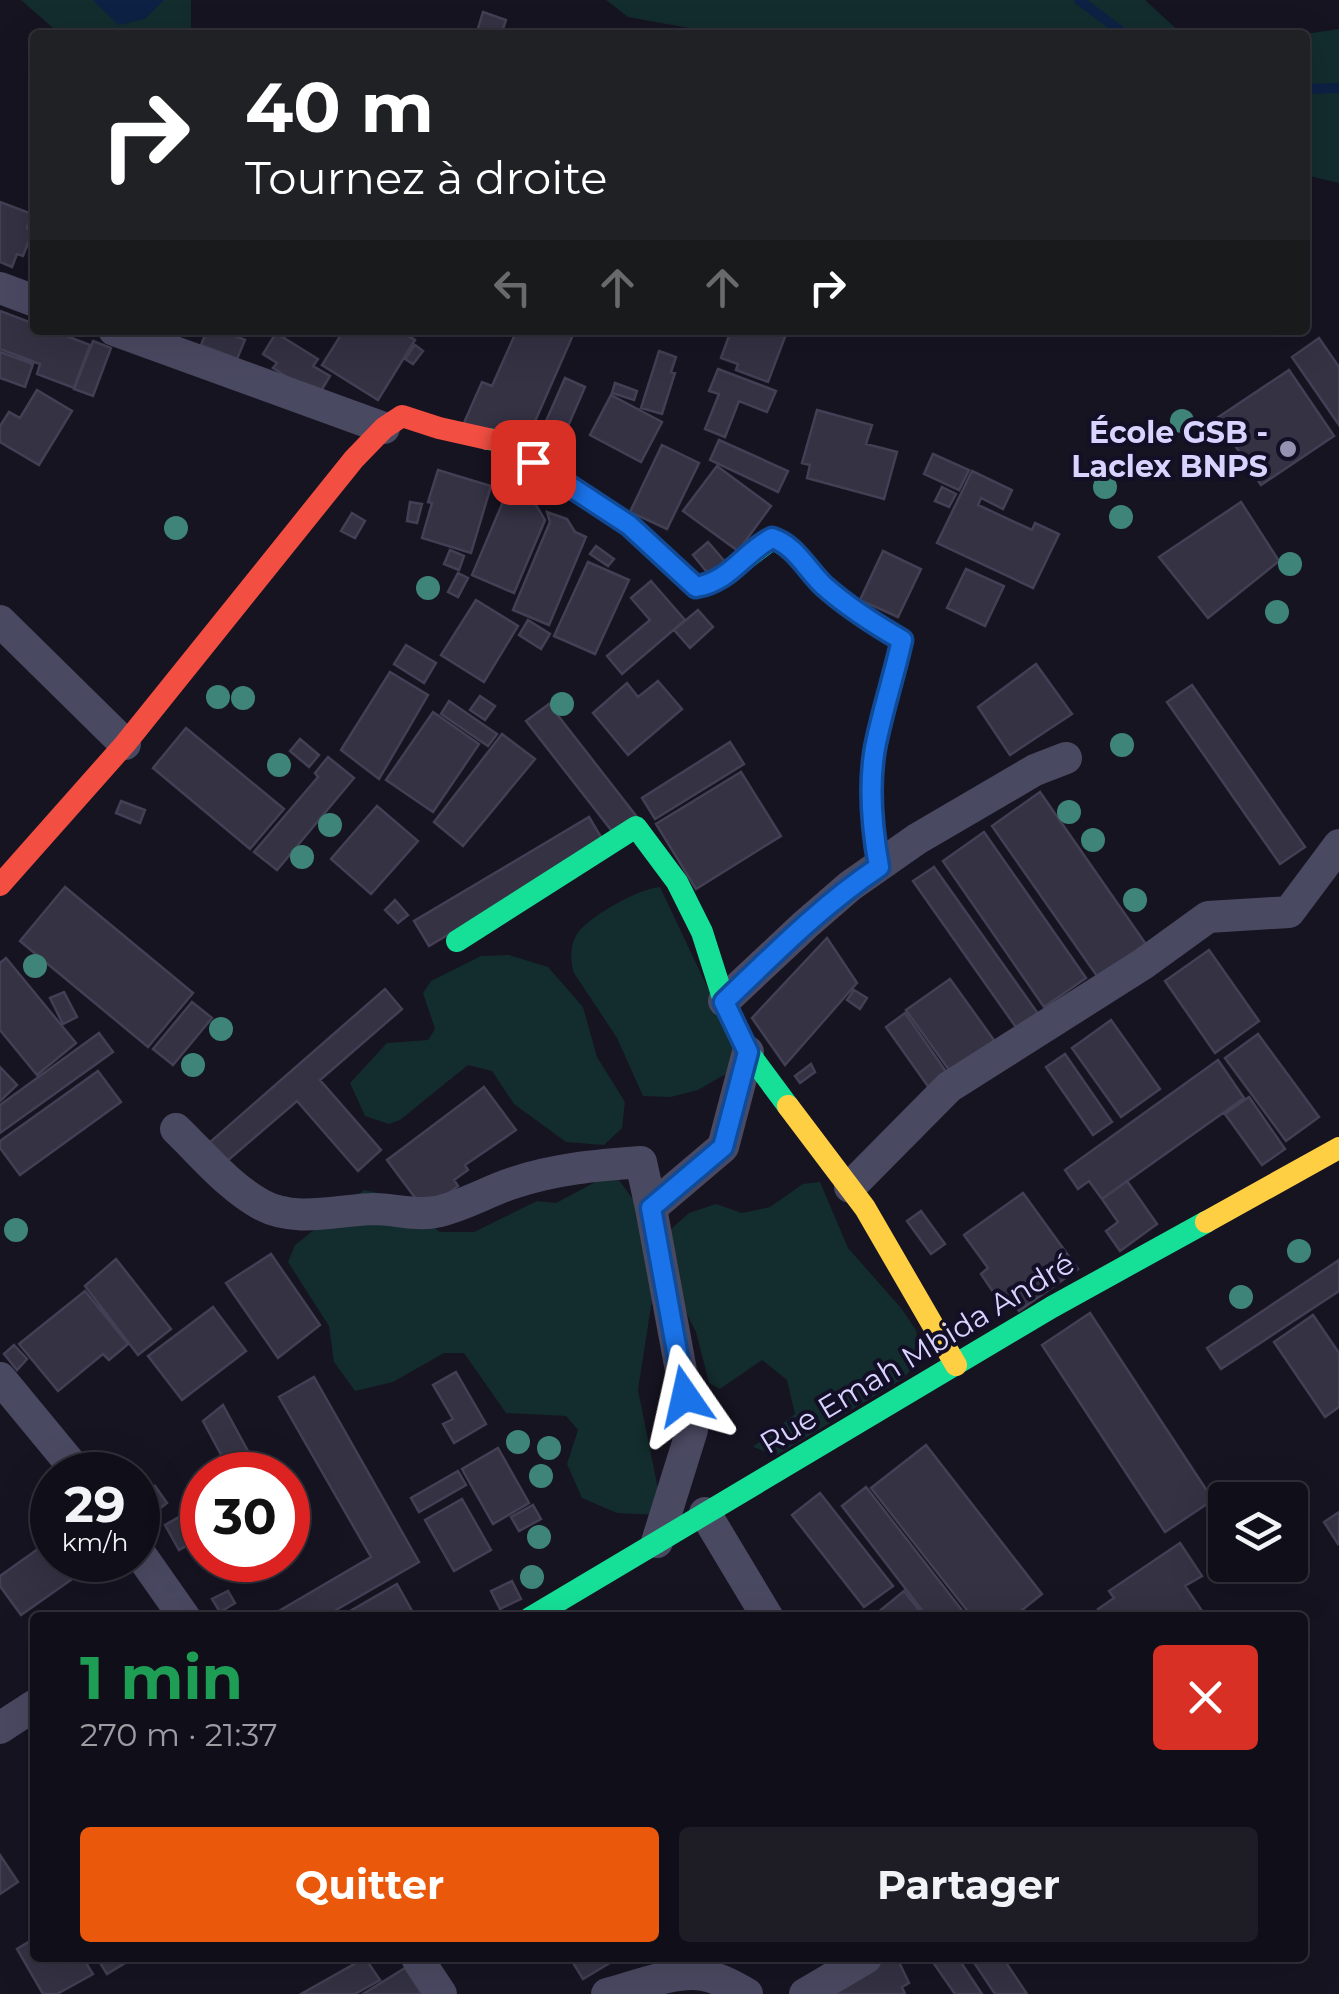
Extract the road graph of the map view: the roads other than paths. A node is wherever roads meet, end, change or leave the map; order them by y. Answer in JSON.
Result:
{"nodes":[{"id":1,"x":0,"y":288,"type":"edge"},
{"id":2,"x":30,"y":299,"type":"edge"},
{"id":3,"x":128,"y":335,"type":"edge"},
{"id":4,"x":384,"y":428,"type":"junction"},
{"id":5,"x":0,"y":621,"type":"edge"},
{"id":6,"x":125,"y":744,"type":"junction"},
{"id":7,"x":1066,"y":758,"type":"dead end"},
{"id":8,"x":1339,"y":845,"type":"edge"},
{"id":9,"x":879,"y":867,"type":"junction"},
{"id":10,"x":0,"y":885,"type":"edge"},
{"id":11,"x":457,"y":941,"type":"dead end"},
{"id":12,"x":724,"y":1002,"type":"junction"},
{"id":13,"x":748,"y":1052,"type":"junction"},
{"id":14,"x":176,"y":1129,"type":"dead end"},
{"id":15,"x":1339,"y":1148,"type":"edge"},
{"id":16,"x":850,"y":1187,"type":"junction"},
{"id":17,"x":651,"y":1208,"type":"junction"},
{"id":18,"x":956,"y":1365,"type":"junction"},
{"id":19,"x":0,"y":1378,"type":"edge"},
{"id":20,"x":61,"y":1452,"type":"edge"},
{"id":21,"x":705,"y":1513,"type":"junction"},
{"id":22,"x":657,"y":1542,"type":"junction"},
{"id":23,"x":157,"y":1582,"type":"edge"},
{"id":24,"x":175,"y":1612,"type":"edge"},
{"id":25,"x":540,"y":1612,"type":"edge"},
{"id":26,"x":764,"y":1612,"type":"edge"},
{"id":27,"x":30,"y":1708,"type":"edge"},
{"id":28,"x":0,"y":1728,"type":"edge"},
{"id":29,"x":420,"y":1962,"type":"edge"},
{"id":30,"x":859,"y":1962,"type":"edge"},
{"id":31,"x":441,"y":1994,"type":"edge"},
{"id":32,"x":607,"y":1994,"type":"edge"},
{"id":33,"x":747,"y":1994,"type":"edge"},
{"id":34,"x":805,"y":1994,"type":"edge"}],
"edges":[{"from":1,"to":2,"type":"street"},
{"from":3,"to":4,"type":"street"},
{"from":4,"to":6,"type":"street"},
{"from":4,"to":9,"type":"street"},
{"from":5,"to":6,"type":"street"},
{"from":6,"to":10,"type":"street"},
{"from":7,"to":9,"type":"street"},
{"from":8,"to":16,"type":"street"},
{"from":9,"to":12,"type":"street"},
{"from":11,"to":12,"type":"street"},
{"from":12,"to":13,"type":"street"},
{"from":13,"to":16,"type":"street"},
{"from":13,"to":17,"type":"street"},
{"from":14,"to":17,"type":"street"},
{"from":15,"to":18,"type":"street","name":"Rue Emah Mbida André"},
{"from":16,"to":18,"type":"street"},
{"from":17,"to":22,"type":"street"},
{"from":18,"to":21,"type":"street","name":"Rue Emah Mbida André"},
{"from":19,"to":20,"type":"street"},
{"from":21,"to":22,"type":"street","name":"Rue Emah Mbida André"},
{"from":21,"to":26,"type":"street"},
{"from":22,"to":25,"type":"street","name":"Rue Emah Mbida André"},
{"from":23,"to":24,"type":"street"},
{"from":27,"to":28,"type":"street"},
{"from":29,"to":31,"type":"street"},
{"from":30,"to":34,"type":"street"},
{"from":32,"to":33,"type":"street"}]}
